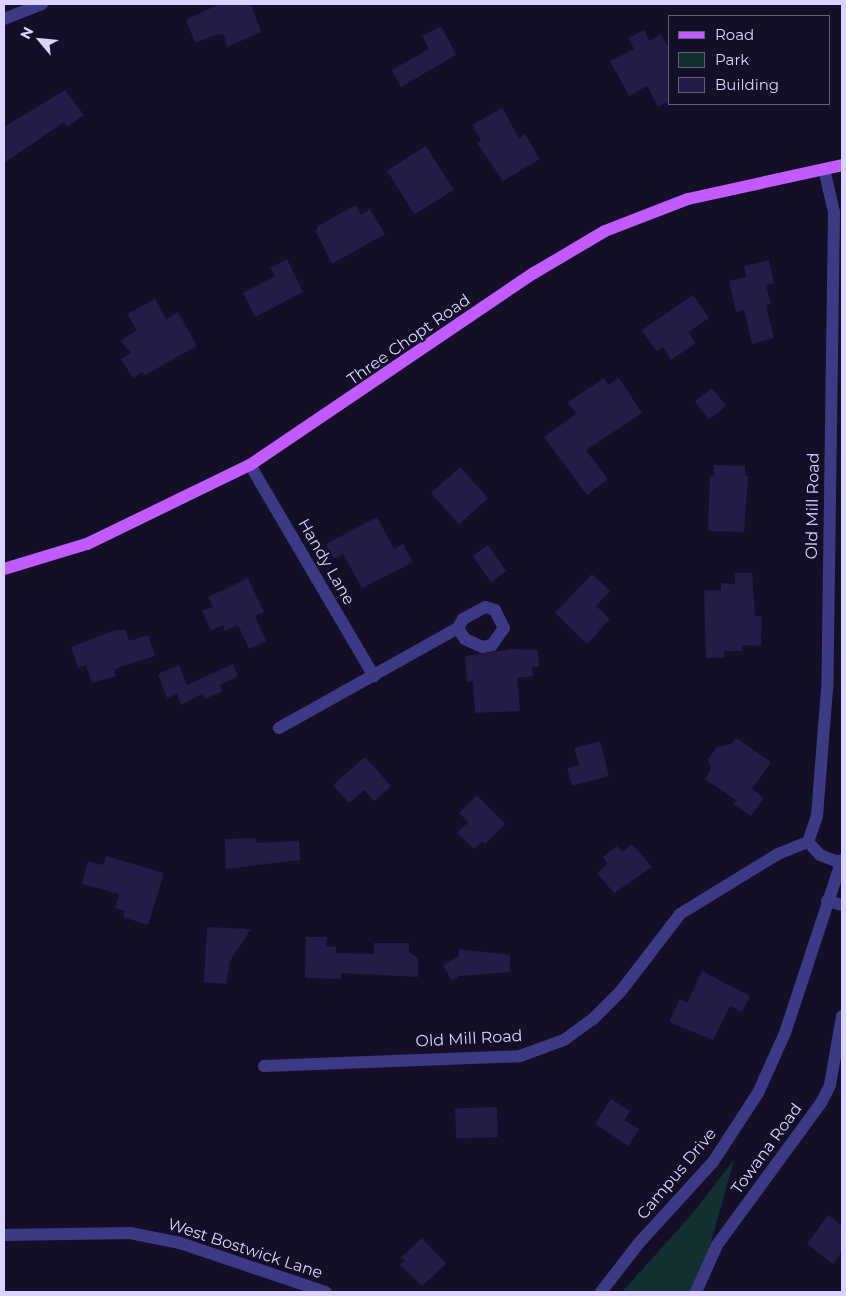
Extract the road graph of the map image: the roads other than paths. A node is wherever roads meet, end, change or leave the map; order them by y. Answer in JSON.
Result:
{"nodes":[{"id":1,"x":42,"y":4,"type":"edge"},
{"id":2,"x":4,"y":19,"type":"edge"},
{"id":3,"x":842,"y":165,"type":"edge"},
{"id":4,"x":824,"y":169,"type":"junction"},
{"id":5,"x":250,"y":465,"type":"junction"},
{"id":6,"x":4,"y":569,"type":"edge"},
{"id":7,"x":458,"y":628,"type":"dead end"},
{"id":8,"x":374,"y":676,"type":"junction"},
{"id":9,"x":279,"y":728,"type":"dead end"},
{"id":10,"x":808,"y":842,"type":"junction"},
{"id":11,"x":842,"y":861,"type":"edge"},
{"id":12,"x":827,"y":901,"type":"junction"},
{"id":13,"x":842,"y":905,"type":"edge"},
{"id":14,"x":842,"y":1016,"type":"edge"},
{"id":15,"x":264,"y":1066,"type":"dead end"},
{"id":16,"x":4,"y":1235,"type":"edge"},
{"id":17,"x":326,"y":1292,"type":"edge"},
{"id":18,"x":601,"y":1292,"type":"edge"},
{"id":19,"x":696,"y":1292,"type":"edge"}],
"edges":[{"from":1,"to":2,"type":"street"},
{"from":3,"to":4,"type":"main road","name":"Three Chopt Road"},
{"from":4,"to":5,"type":"main road","name":"Three Chopt Road"},
{"from":4,"to":10,"type":"street","name":"Old Mill Road"},
{"from":5,"to":6,"type":"main road","name":"Three Chopt Road"},
{"from":5,"to":8,"type":"street","name":"Handy Lane"},
{"from":7,"to":8,"type":"street"},
{"from":8,"to":9,"type":"street"},
{"from":10,"to":11,"type":"street"},
{"from":10,"to":15,"type":"street","name":"Old Mill Road"},
{"from":11,"to":12,"type":"street"},
{"from":12,"to":13,"type":"street"},
{"from":12,"to":18,"type":"street","name":"Campus Drive"},
{"from":14,"to":19,"type":"street","name":"Towana Road"},
{"from":16,"to":17,"type":"street","name":"West Bostwick Lane"}]}
